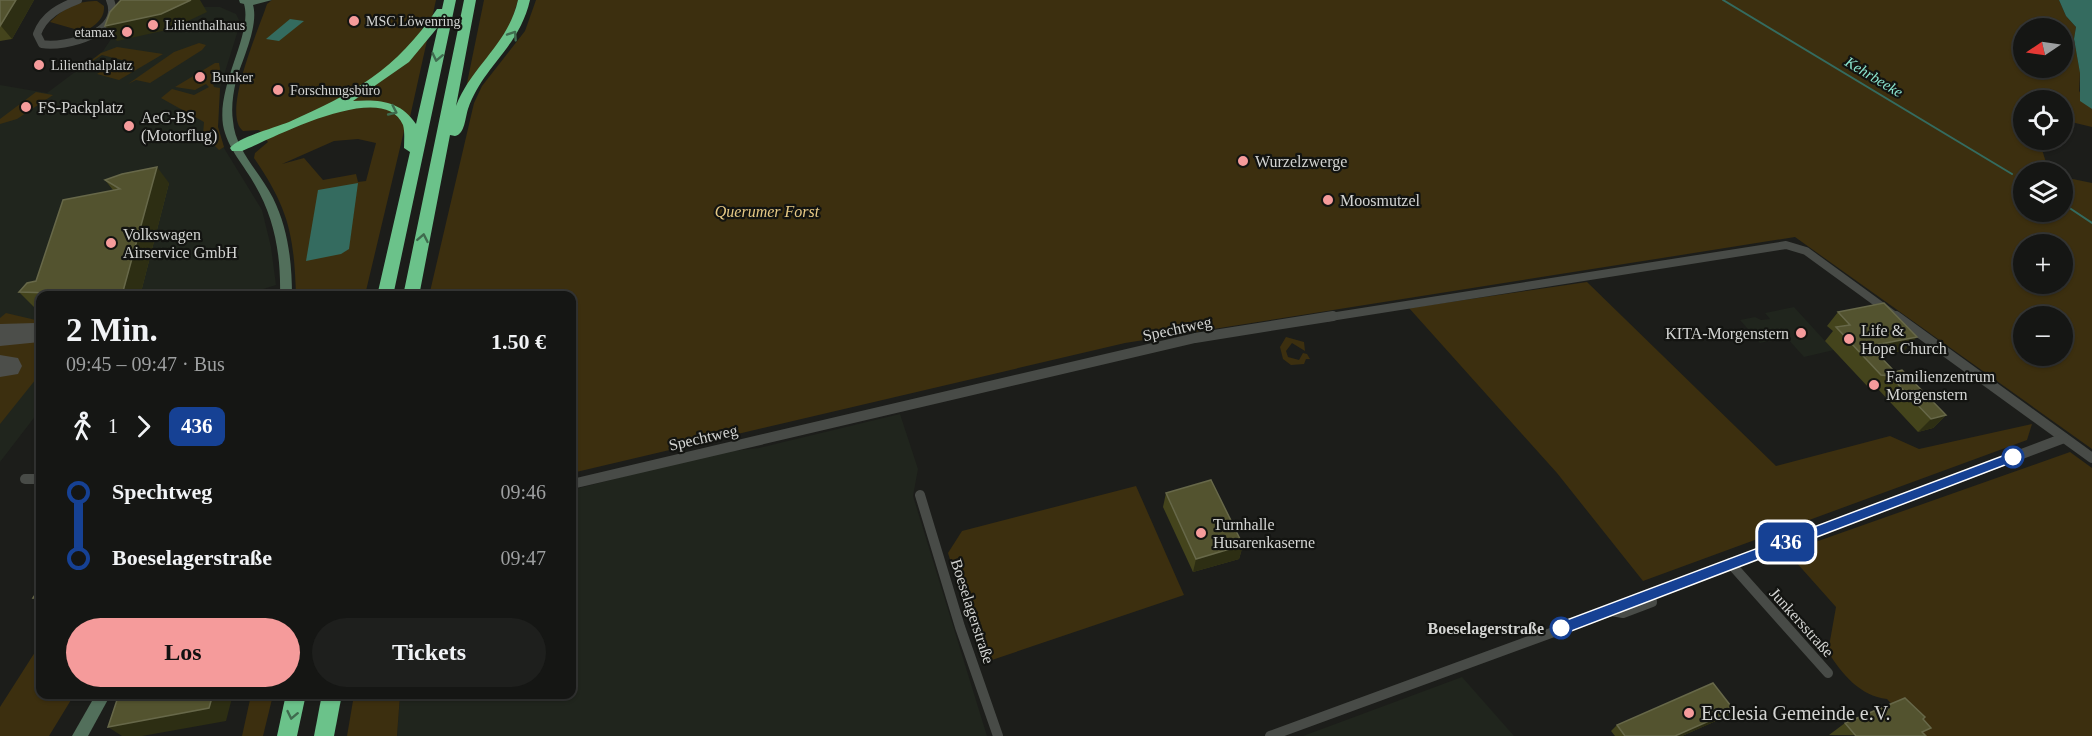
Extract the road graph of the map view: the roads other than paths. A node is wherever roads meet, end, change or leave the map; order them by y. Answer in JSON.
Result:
{"nodes":[{"id":1,"x":78,"y":0,"type":"edge"},
{"id":2,"x":110,"y":0,"type":"edge"},
{"id":3,"x":448,"y":0,"type":"edge"},
{"id":4,"x":470,"y":0,"type":"edge"},
{"id":5,"x":525,"y":0,"type":"edge"},
{"id":6,"x":245,"y":1,"type":"edge"},
{"id":7,"x":266,"y":1,"type":"edge"},
{"id":8,"x":123,"y":9,"type":"edge"},
{"id":9,"x":113,"y":11,"type":"junction"},
{"id":10,"x":249,"y":23,"type":"junction"},
{"id":11,"x":315,"y":113,"type":"junction"},
{"id":12,"x":237,"y":148,"type":"junction"},
{"id":13,"x":440,"y":155,"type":"junction"},
{"id":14,"x":411,"y":176,"type":"junction"},
{"id":15,"x":286,"y":291,"type":"edge"},
{"id":16,"x":386,"y":291,"type":"edge"},
{"id":17,"x":412,"y":291,"type":"edge"},
{"id":18,"x":2064,"y":438,"type":"junction"},
{"id":19,"x":2092,"y":458,"type":"edge"},
{"id":20,"x":25,"y":479,"type":"dead end"},
{"id":21,"x":36,"y":479,"type":"edge"},
{"id":22,"x":576,"y":483,"type":"edge"},
{"id":23,"x":920,"y":495,"type":"dead end"},
{"id":24,"x":1730,"y":562,"type":"junction"},
{"id":25,"x":1828,"y":673,"type":"dead end"},
{"id":26,"x":101,"y":699,"type":"edge"},
{"id":27,"x":295,"y":699,"type":"edge"},
{"id":28,"x":331,"y":699,"type":"edge"},
{"id":29,"x":80,"y":736,"type":"edge"},
{"id":30,"x":287,"y":736,"type":"edge"},
{"id":31,"x":324,"y":736,"type":"edge"},
{"id":32,"x":998,"y":736,"type":"edge"},
{"id":33,"x":1270,"y":736,"type":"edge"}],
"edges":[{"from":1,"to":9,"type":"street"},
{"from":2,"to":9,"type":"street"},
{"from":3,"to":11,"type":"highway"},
{"from":3,"to":14,"type":"highway","one_way":true},
{"from":4,"to":13,"type":"highway"},
{"from":13,"to":5,"type":"highway","one_way":true},
{"from":6,"to":7,"type":"main road"},
{"from":6,"to":10,"type":"main road"},
{"from":7,"to":10,"type":"main road"},
{"from":8,"to":9,"type":"street"},
{"from":10,"to":12,"type":"main road"},
{"from":11,"to":12,"type":"highway"},
{"from":11,"to":14,"type":"highway","one_way":true},
{"from":12,"to":15,"type":"main road"},
{"from":17,"to":13,"type":"highway","one_way":true},
{"from":14,"to":16,"type":"highway"},
{"from":18,"to":19,"type":"street"},
{"from":18,"to":22,"type":"street","name":"Spechtweg"},
{"from":18,"to":24,"type":"street"},
{"from":20,"to":21,"type":"street"},
{"from":23,"to":32,"type":"street","name":"Boeselagerstraße"},
{"from":24,"to":25,"type":"street","name":"Junkersstraße"},
{"from":24,"to":33,"type":"street"},
{"from":26,"to":29,"type":"main road"},
{"from":27,"to":30,"type":"highway","one_way":true},
{"from":28,"to":31,"type":"highway"}]}
